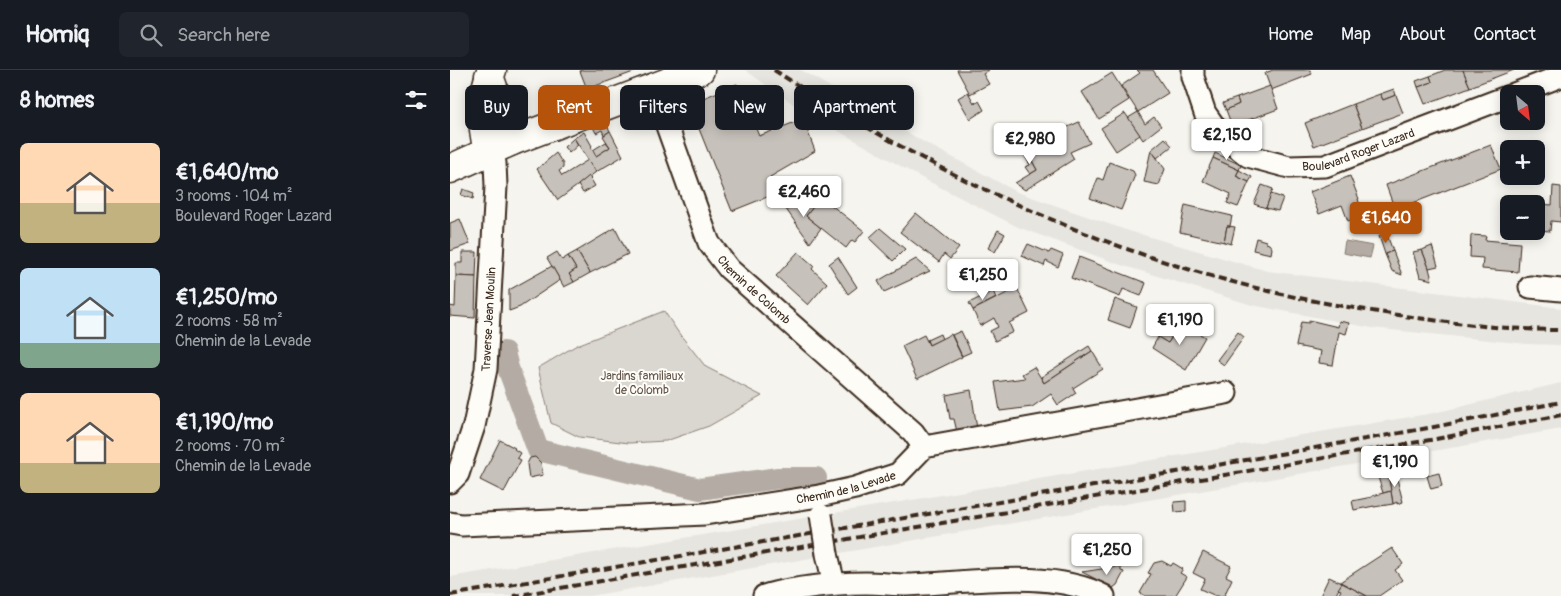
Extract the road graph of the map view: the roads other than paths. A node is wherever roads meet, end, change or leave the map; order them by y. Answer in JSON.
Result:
{"nodes":[{"id":1,"x":700,"y":70,"type":"edge"},
{"id":2,"x":1193,"y":70,"type":"edge"},
{"id":3,"x":491,"y":73,"type":"edge"},
{"id":4,"x":1561,"y":76,"type":"edge"},
{"id":5,"x":659,"y":85,"type":"edge"},
{"id":6,"x":1538,"y":85,"type":"edge"},
{"id":7,"x":1500,"y":99,"type":"edge"},
{"id":8,"x":620,"y":100,"type":"edge"},
{"id":9,"x":668,"y":130,"type":"edge"},
{"id":10,"x":500,"y":146,"type":"junction"},
{"id":11,"x":450,"y":168,"type":"edge"},
{"id":12,"x":1530,"y":287,"type":"dead end"},
{"id":13,"x":1561,"y":290,"type":"edge"},
{"id":14,"x":1226,"y":393,"type":"dead end"},
{"id":15,"x":924,"y":447,"type":"junction"},
{"id":16,"x":450,"y":482,"type":"edge"},
{"id":17,"x":820,"y":506,"type":"junction"},
{"id":18,"x":450,"y":523,"type":"edge"},
{"id":19,"x":834,"y":584,"type":"junction"},
{"id":20,"x":764,"y":596,"type":"edge"},
{"id":21,"x":1104,"y":596,"type":"edge"}],
"edges":[{"from":1,"to":5,"type":"main road"},
{"from":2,"to":7,"type":"street","name":"Boulevard Roger Lazard"},
{"from":3,"to":10,"type":"main road"},
{"from":4,"to":6,"type":"street"},
{"from":8,"to":10,"type":"main road"},
{"from":9,"to":15,"type":"street","name":"Chemin de Colomb"},
{"from":10,"to":11,"type":"main road"},
{"from":10,"to":16,"type":"street","name":"Traverse Jean Moulin"},
{"from":12,"to":13,"type":"street"},
{"from":14,"to":15,"type":"street"},
{"from":15,"to":17,"type":"street","name":"Chemin de la Levade"},
{"from":17,"to":18,"type":"street","name":"Chemin de la Levade"},
{"from":17,"to":19,"type":"street","bridge":true},
{"from":19,"to":20,"type":"street"},
{"from":19,"to":21,"type":"street"}]}
